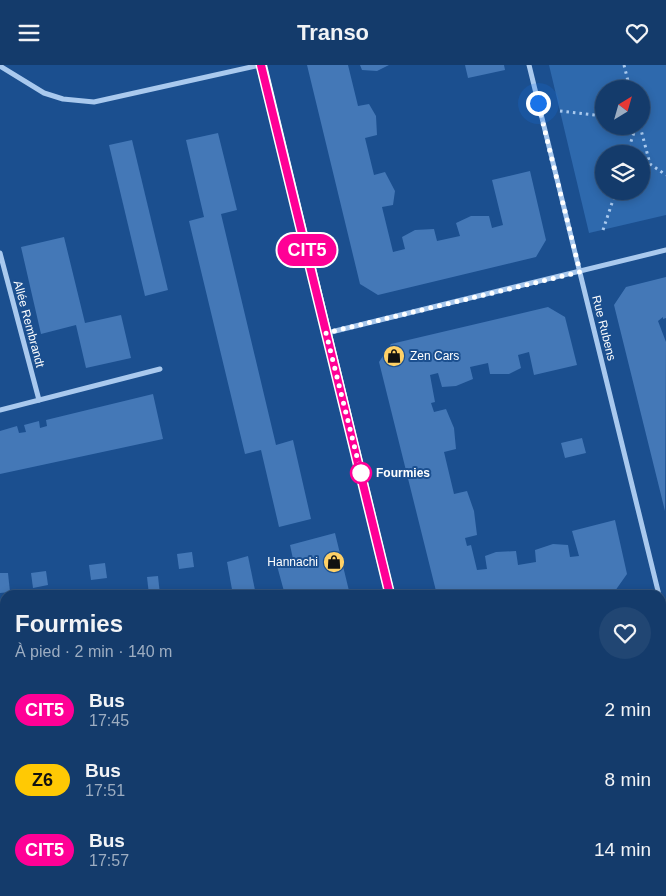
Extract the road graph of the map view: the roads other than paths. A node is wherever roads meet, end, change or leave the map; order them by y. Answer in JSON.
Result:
{"nodes":[{"id":1,"x":261,"y":65,"type":"edge"},
{"id":2,"x":529,"y":65,"type":"edge"},
{"id":3,"x":0,"y":66,"type":"edge"},
{"id":4,"x":666,"y":250,"type":"edge"},
{"id":5,"x":0,"y":253,"type":"edge"},
{"id":6,"x":580,"y":272,"type":"junction"},
{"id":7,"x":326,"y":333,"type":"junction"},
{"id":8,"x":160,"y":369,"type":"dead end"},
{"id":9,"x":39,"y":400,"type":"junction"},
{"id":10,"x":0,"y":410,"type":"edge"},
{"id":11,"x":389,"y":590,"type":"edge"},
{"id":12,"x":658,"y":590,"type":"edge"}],
"edges":[{"from":1,"to":3,"type":"street"},
{"from":1,"to":7,"type":"street"},
{"from":2,"to":6,"type":"street","name":"Rue Rubens"},
{"from":4,"to":6,"type":"street"},
{"from":5,"to":9,"type":"street","name":"Allée Rembrandt"},
{"from":6,"to":7,"type":"street"},
{"from":6,"to":12,"type":"street","name":"Rue Rubens"},
{"from":7,"to":11,"type":"street"},
{"from":8,"to":9,"type":"street"},
{"from":9,"to":10,"type":"street"}]}
